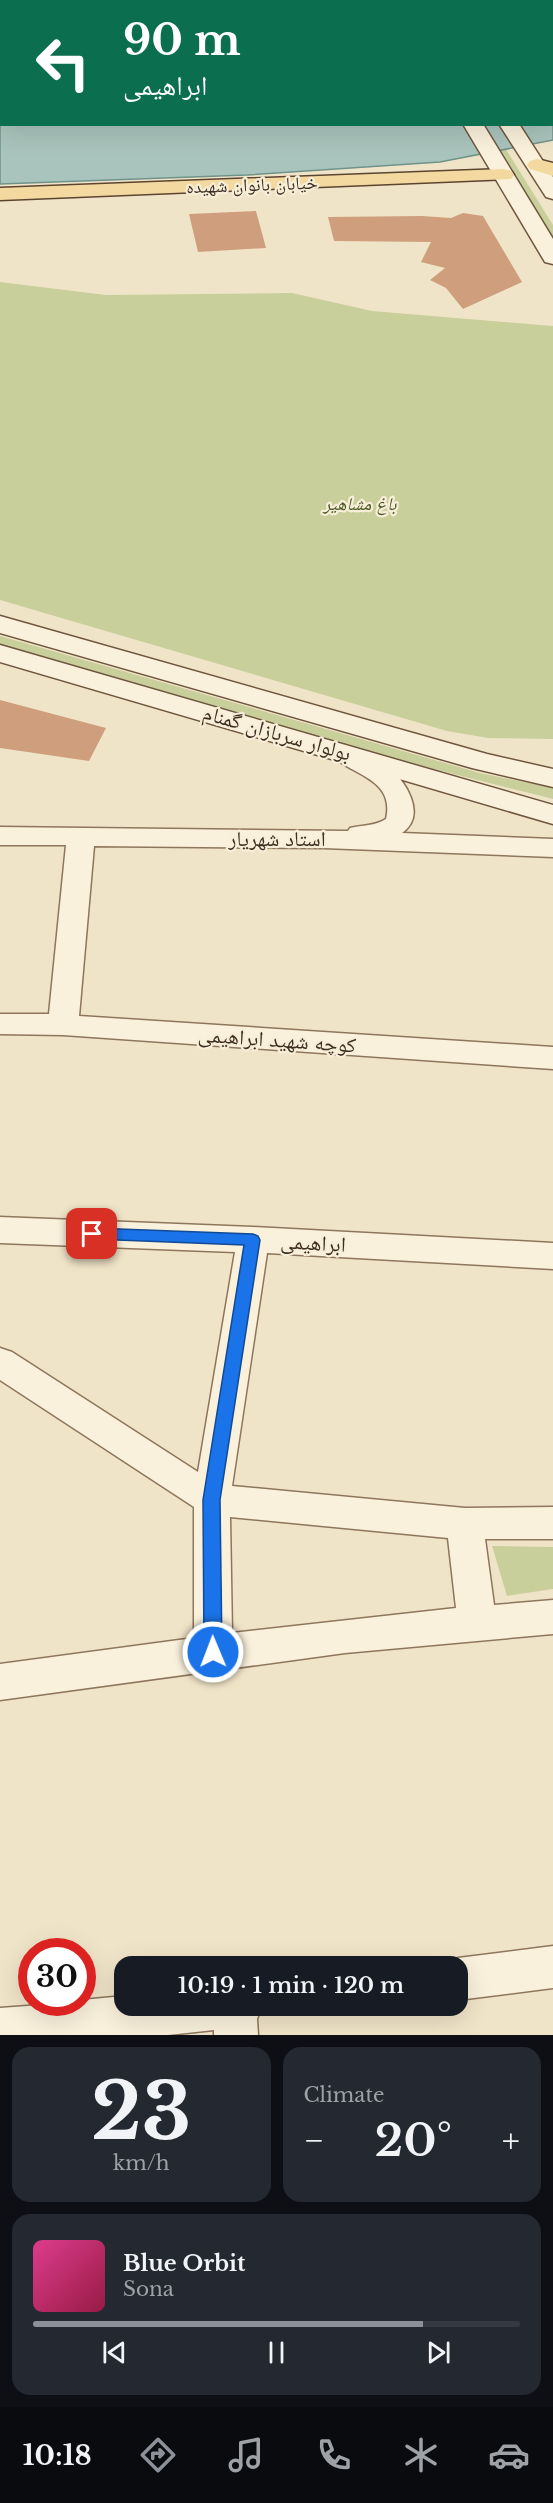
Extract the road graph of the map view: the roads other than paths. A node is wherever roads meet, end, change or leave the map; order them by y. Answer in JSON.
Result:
{"nodes":[{"id":1,"x":474,"y":126,"type":"edge"},
{"id":2,"x":511,"y":126,"type":"edge"},
{"id":3,"x":539,"y":162,"type":"edge"},
{"id":4,"x":504,"y":175,"type":"junction"},
{"id":5,"x":553,"y":192,"type":"edge"},
{"id":6,"x":0,"y":194,"type":"edge"},
{"id":7,"x":553,"y":257,"type":"edge"},
{"id":8,"x":0,"y":624,"type":"edge"},
{"id":9,"x":0,"y":653,"type":"edge"},
{"id":10,"x":344,"y":753,"type":"junction"},
{"id":11,"x":553,"y":778,"type":"edge"},
{"id":12,"x":553,"y":815,"type":"edge"},
{"id":13,"x":0,"y":836,"type":"edge"},
{"id":14,"x":81,"y":838,"type":"junction"},
{"id":15,"x":324,"y":839,"type":"junction"},
{"id":16,"x":553,"y":848,"type":"edge"},
{"id":17,"x":0,"y":1024,"type":"edge"},
{"id":18,"x":63,"y":1025,"type":"junction"},
{"id":19,"x":553,"y":1058,"type":"edge"},
{"id":20,"x":0,"y":1230,"type":"edge"},
{"id":21,"x":253,"y":1240,"type":"junction"},
{"id":22,"x":553,"y":1256,"type":"edge"},
{"id":23,"x":0,"y":1362,"type":"edge"},
{"id":24,"x":212,"y":1500,"type":"junction"},
{"id":25,"x":465,"y":1524,"type":"junction"},
{"id":26,"x":553,"y":1524,"type":"edge"},
{"id":27,"x":553,"y":1617,"type":"edge"},
{"id":28,"x":477,"y":1623,"type":"junction"},
{"id":29,"x":213,"y":1652,"type":"junction"},
{"id":30,"x":0,"y":1682,"type":"edge"},
{"id":31,"x":553,"y":1967,"type":"edge"},
{"id":32,"x":468,"y":1977,"type":"edge"},
{"id":33,"x":137,"y":2016,"type":"edge"},
{"id":34,"x":235,"y":2016,"type":"edge"},
{"id":35,"x":0,"y":2030,"type":"edge"},
{"id":36,"x":236,"y":2035,"type":"edge"}],
"edges":[{"from":1,"to":4,"type":"main road"},
{"from":2,"to":3,"type":"main road"},
{"from":3,"to":5,"type":"main road"},
{"from":4,"to":6,"type":"main road","name":"خیابان بانوان شهیده"},
{"from":4,"to":7,"type":"main road"},
{"from":8,"to":11,"type":"main road","name":"بولوار سربازان گمنام"},
{"from":9,"to":10,"type":"main road","name":"بولوار سربازان گمنام"},
{"from":10,"to":12,"type":"main road","name":"بولوار سربازان گمنام"},
{"from":10,"to":15,"type":"street"},
{"from":13,"to":14,"type":"street","name":"استاد شهریار"},
{"from":14,"to":15,"type":"street","name":"استاد شهریار"},
{"from":14,"to":18,"type":"street"},
{"from":15,"to":16,"type":"street","name":"استاد شهریار"},
{"from":17,"to":18,"type":"street","name":"کوچه شهید ابراهیمی"},
{"from":18,"to":19,"type":"street","name":"کوچه شهید ابراهیمی"},
{"from":20,"to":21,"type":"street","name":"ابراهیمی"},
{"from":21,"to":22,"type":"street","name":"ابراهیمی"},
{"from":21,"to":24,"type":"street"},
{"from":23,"to":24,"type":"street"},
{"from":24,"to":25,"type":"street"},
{"from":24,"to":29,"type":"street"},
{"from":25,"to":26,"type":"street"},
{"from":25,"to":28,"type":"street"},
{"from":27,"to":28,"type":"street"},
{"from":28,"to":29,"type":"street"},
{"from":29,"to":30,"type":"street"},
{"from":31,"to":32,"type":"street"},
{"from":33,"to":35,"type":"street"},
{"from":34,"to":36,"type":"street"}]}
